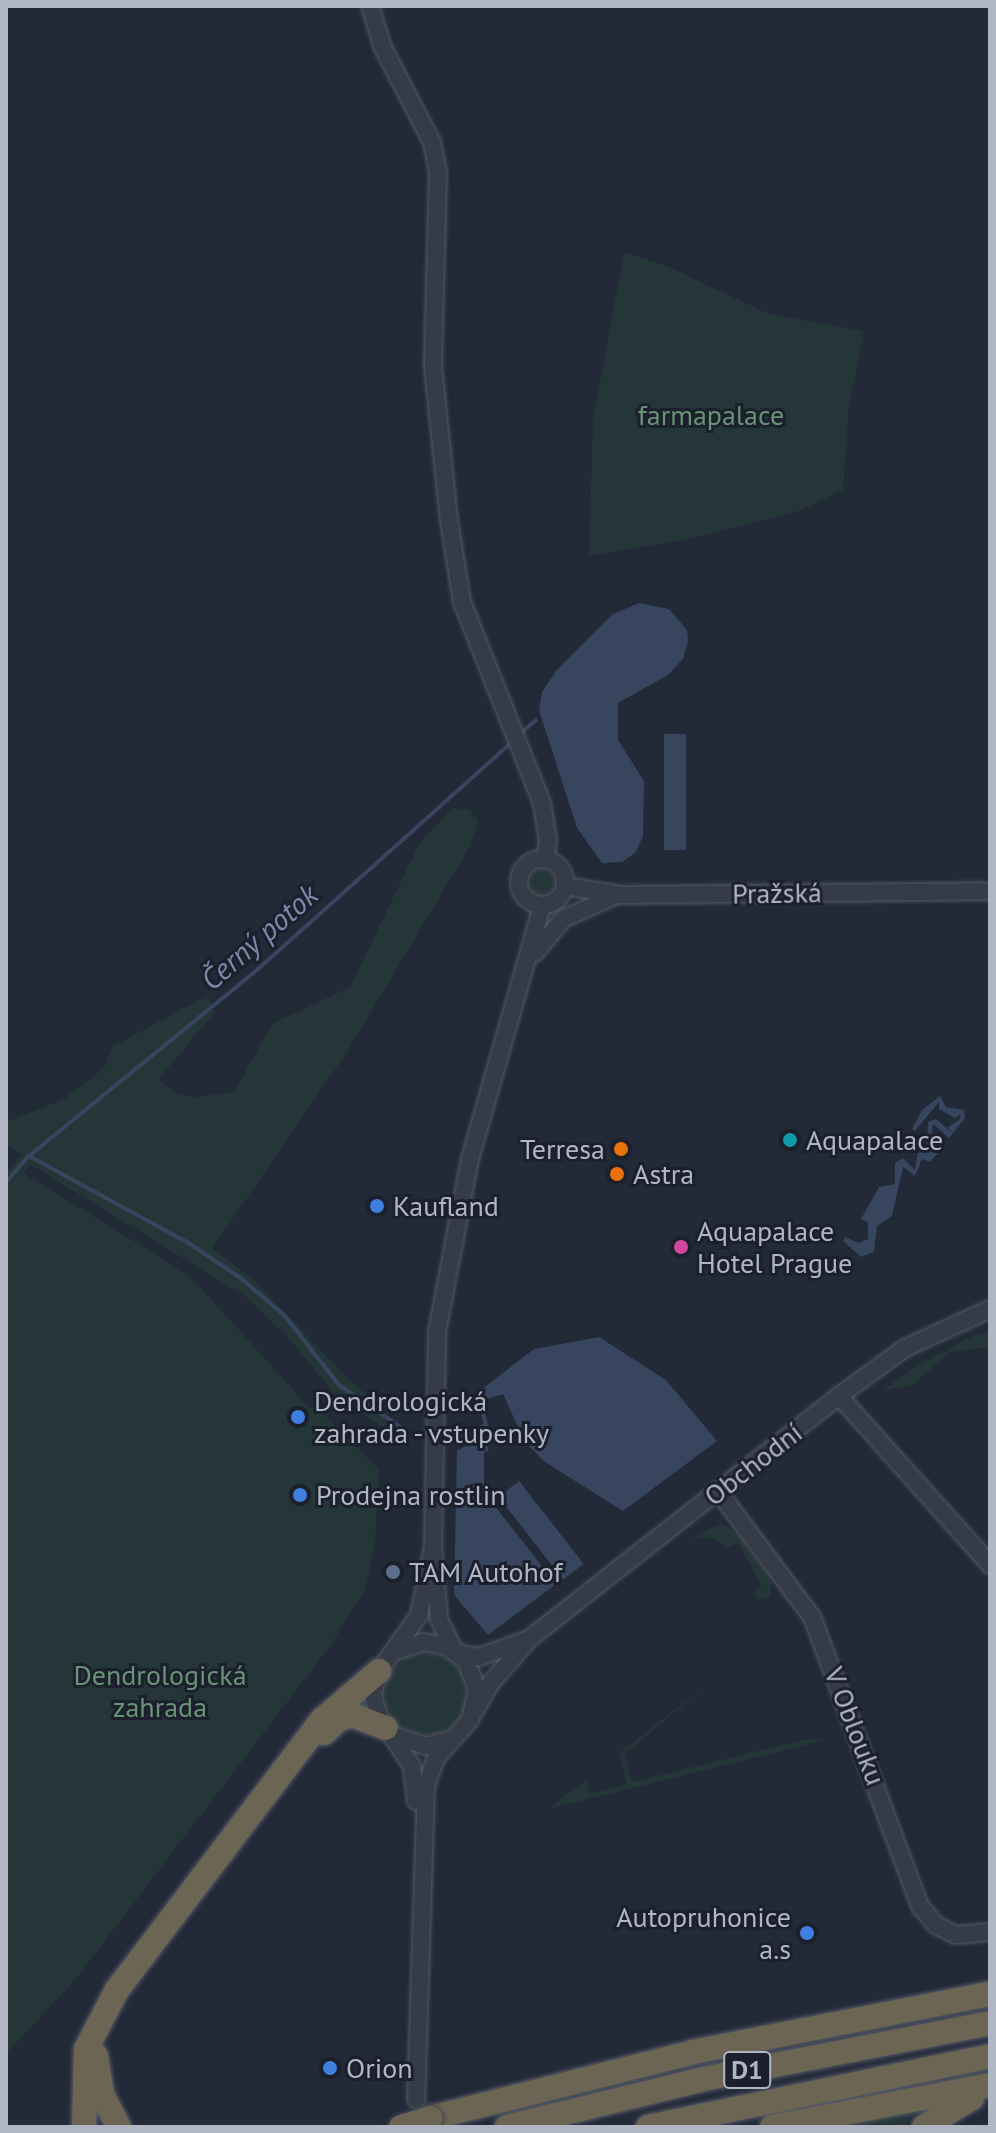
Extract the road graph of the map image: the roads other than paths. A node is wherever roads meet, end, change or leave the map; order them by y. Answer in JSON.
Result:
{"nodes":[{"id":1,"x":370,"y":6,"type":"edge"},
{"id":2,"x":545,"y":860,"type":"junction"},
{"id":3,"x":565,"y":886,"type":"junction"},
{"id":4,"x":990,"y":891,"type":"edge"},
{"id":5,"x":621,"y":895,"type":"junction"},
{"id":6,"x":542,"y":906,"type":"junction"},
{"id":7,"x":528,"y":969,"type":"junction"},
{"id":8,"x":990,"y":1309,"type":"edge"},
{"id":9,"x":839,"y":1396,"type":"junction"},
{"id":10,"x":718,"y":1491,"type":"junction"},
{"id":11,"x":433,"y":1547,"type":"junction"},
{"id":12,"x":990,"y":1565,"type":"edge"},
{"id":13,"x":529,"y":1639,"type":"junction"},
{"id":14,"x":397,"y":1651,"type":"junction"},
{"id":15,"x":455,"y":1651,"type":"junction"},
{"id":16,"x":379,"y":1671,"type":"junction"},
{"id":17,"x":474,"y":1712,"type":"junction"},
{"id":18,"x":388,"y":1730,"type":"junction"},
{"id":19,"x":456,"y":1736,"type":"junction"},
{"id":20,"x":280,"y":1782,"type":"junction"},
{"id":21,"x":421,"y":1828,"type":"junction"},
{"id":22,"x":990,"y":1932,"type":"edge"},
{"id":23,"x":990,"y":1994,"type":"edge"},
{"id":24,"x":109,"y":2004,"type":"junction"},
{"id":25,"x":990,"y":2023,"type":"edge"},
{"id":26,"x":990,"y":2056,"type":"edge"},
{"id":27,"x":990,"y":2088,"type":"edge"},
{"id":28,"x":424,"y":2109,"type":"junction"},
{"id":29,"x":84,"y":2127,"type":"edge"},
{"id":30,"x":119,"y":2127,"type":"edge"},
{"id":31,"x":401,"y":2127,"type":"edge"},
{"id":32,"x":507,"y":2127,"type":"edge"},
{"id":33,"x":648,"y":2127,"type":"edge"},
{"id":34,"x":772,"y":2127,"type":"edge"},
{"id":35,"x":924,"y":2127,"type":"edge"}],
"edges":[{"from":1,"to":2,"type":"street"},
{"from":2,"to":3,"type":"street"},
{"from":2,"to":6,"type":"street"},
{"from":3,"to":5,"type":"street","name":"Pražská"},
{"from":3,"to":6,"type":"street"},
{"from":4,"to":5,"type":"street","name":"Pražská"},
{"from":5,"to":7,"type":"street"},
{"from":6,"to":7,"type":"street"},
{"from":7,"to":11,"type":"street"},
{"from":8,"to":9,"type":"street","name":"Obchodní"},
{"from":9,"to":10,"type":"street","name":"Obchodní"},
{"from":9,"to":12,"type":"street"},
{"from":10,"to":13,"type":"street","name":"Obchodní"},
{"from":10,"to":22,"type":"street","name":"V Oblouku"},
{"from":11,"to":14,"type":"street"},
{"from":11,"to":15,"type":"street"},
{"from":13,"to":15,"type":"street","name":"Obchodní"},
{"from":13,"to":17,"type":"street","name":"Obchodní"},
{"from":14,"to":15,"type":"street"},
{"from":14,"to":16,"type":"street"},
{"from":15,"to":17,"type":"street"},
{"from":16,"to":18,"type":"street"},
{"from":16,"to":20,"type":"highway"},
{"from":17,"to":19,"type":"street"},
{"from":18,"to":19,"type":"street"},
{"from":18,"to":20,"type":"highway"},
{"from":18,"to":21,"type":"street"},
{"from":19,"to":21,"type":"street"},
{"from":20,"to":24,"type":"highway"},
{"from":21,"to":28,"type":"street"},
{"from":23,"to":28,"type":"highway"},
{"from":24,"to":29,"type":"highway"},
{"from":24,"to":30,"type":"highway"},
{"from":25,"to":32,"type":"highway","number":"D1"},
{"from":26,"to":33,"type":"highway","number":"D1"},
{"from":27,"to":34,"type":"highway"},
{"from":27,"to":35,"type":"highway"},
{"from":28,"to":31,"type":"highway","bridge":true}]}
